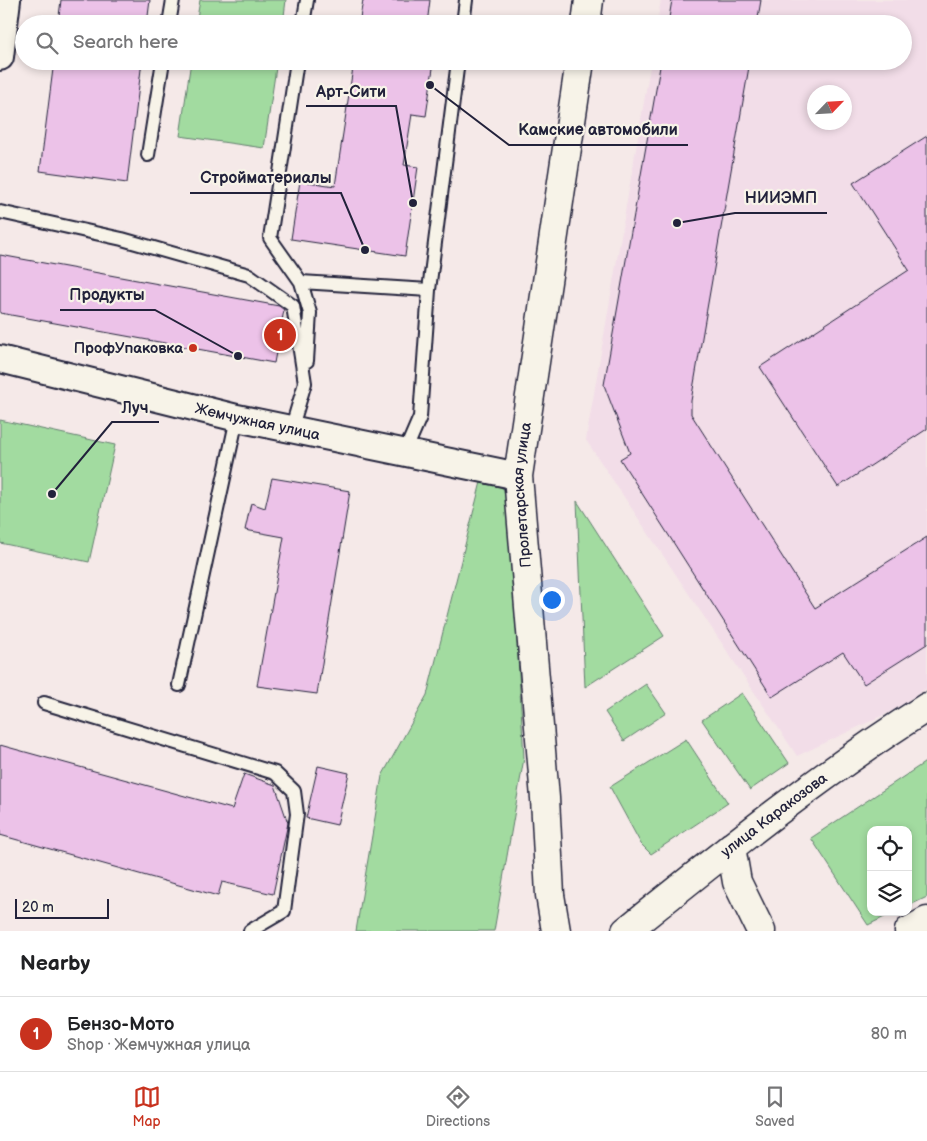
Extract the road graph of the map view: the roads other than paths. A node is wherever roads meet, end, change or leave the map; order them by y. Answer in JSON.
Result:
{"nodes":[{"id":1,"x":7,"y":0,"type":"edge"},
{"id":2,"x":173,"y":0,"type":"edge"},
{"id":3,"x":307,"y":0,"type":"edge"},
{"id":4,"x":466,"y":0,"type":"edge"},
{"id":5,"x":589,"y":0,"type":"edge"},
{"id":6,"x":170,"y":15,"type":"edge"},
{"id":7,"x":304,"y":15,"type":"edge"},
{"id":8,"x":464,"y":15,"type":"edge"},
{"id":9,"x":587,"y":15,"type":"edge"},
{"id":10,"x":0,"y":57,"type":"edge"},
{"id":11,"x":162,"y":70,"type":"edge"},
{"id":12,"x":296,"y":70,"type":"edge"},
{"id":13,"x":457,"y":70,"type":"edge"},
{"id":14,"x":579,"y":70,"type":"edge"},
{"id":15,"x":148,"y":155,"type":"dead end"},
{"id":16,"x":0,"y":212,"type":"edge"},
{"id":17,"x":301,"y":282,"type":"junction"},
{"id":18,"x":428,"y":290,"type":"junction"},
{"id":19,"x":0,"y":358,"type":"edge"},
{"id":20,"x":305,"y":383,"type":"junction"},
{"id":21,"x":237,"y":418,"type":"junction"},
{"id":22,"x":291,"y":430,"type":"junction"},
{"id":23,"x":404,"y":454,"type":"junction"},
{"id":24,"x":518,"y":476,"type":"junction"},
{"id":25,"x":179,"y":685,"type":"dead end"},
{"id":26,"x":44,"y":703,"type":"dead end"},
{"id":27,"x":927,"y":707,"type":"edge"},
{"id":28,"x":732,"y":847,"type":"junction"},
{"id":29,"x":927,"y":921,"type":"edge"},
{"id":30,"x":250,"y":931,"type":"edge"},
{"id":31,"x":556,"y":931,"type":"edge"},
{"id":32,"x":626,"y":931,"type":"edge"},
{"id":33,"x":761,"y":931,"type":"edge"},
{"id":34,"x":909,"y":931,"type":"edge"}],
"edges":[{"from":1,"to":10,"type":"street"},
{"from":2,"to":6,"type":"lane"},
{"from":3,"to":7,"type":"lane"},
{"from":4,"to":8,"type":"lane"},
{"from":5,"to":9,"type":"main road"},
{"from":11,"to":15,"type":"lane"},
{"from":12,"to":17,"type":"lane"},
{"from":13,"to":18,"type":"lane"},
{"from":14,"to":24,"type":"main road","name":"Пролетарская улица"},
{"from":16,"to":20,"type":"lane"},
{"from":17,"to":18,"type":"lane"},
{"from":17,"to":20,"type":"lane"},
{"from":18,"to":23,"type":"lane"},
{"from":19,"to":21,"type":"street","name":"Жемчужная улица"},
{"from":20,"to":22,"type":"lane"},
{"from":21,"to":22,"type":"street","name":"Жемчужная улица"},
{"from":21,"to":25,"type":"lane"},
{"from":22,"to":23,"type":"street","name":"Жемчужная улица"},
{"from":23,"to":24,"type":"street","name":"Жемчужная улица"},
{"from":24,"to":31,"type":"main road","name":"Пролетарская улица"},
{"from":26,"to":30,"type":"lane"},
{"from":27,"to":28,"type":"main road","name":"улица Каракозова"},
{"from":28,"to":32,"type":"main road","name":"улица Каракозова"},
{"from":28,"to":33,"type":"main road"},
{"from":29,"to":34,"type":"main road"}]}
